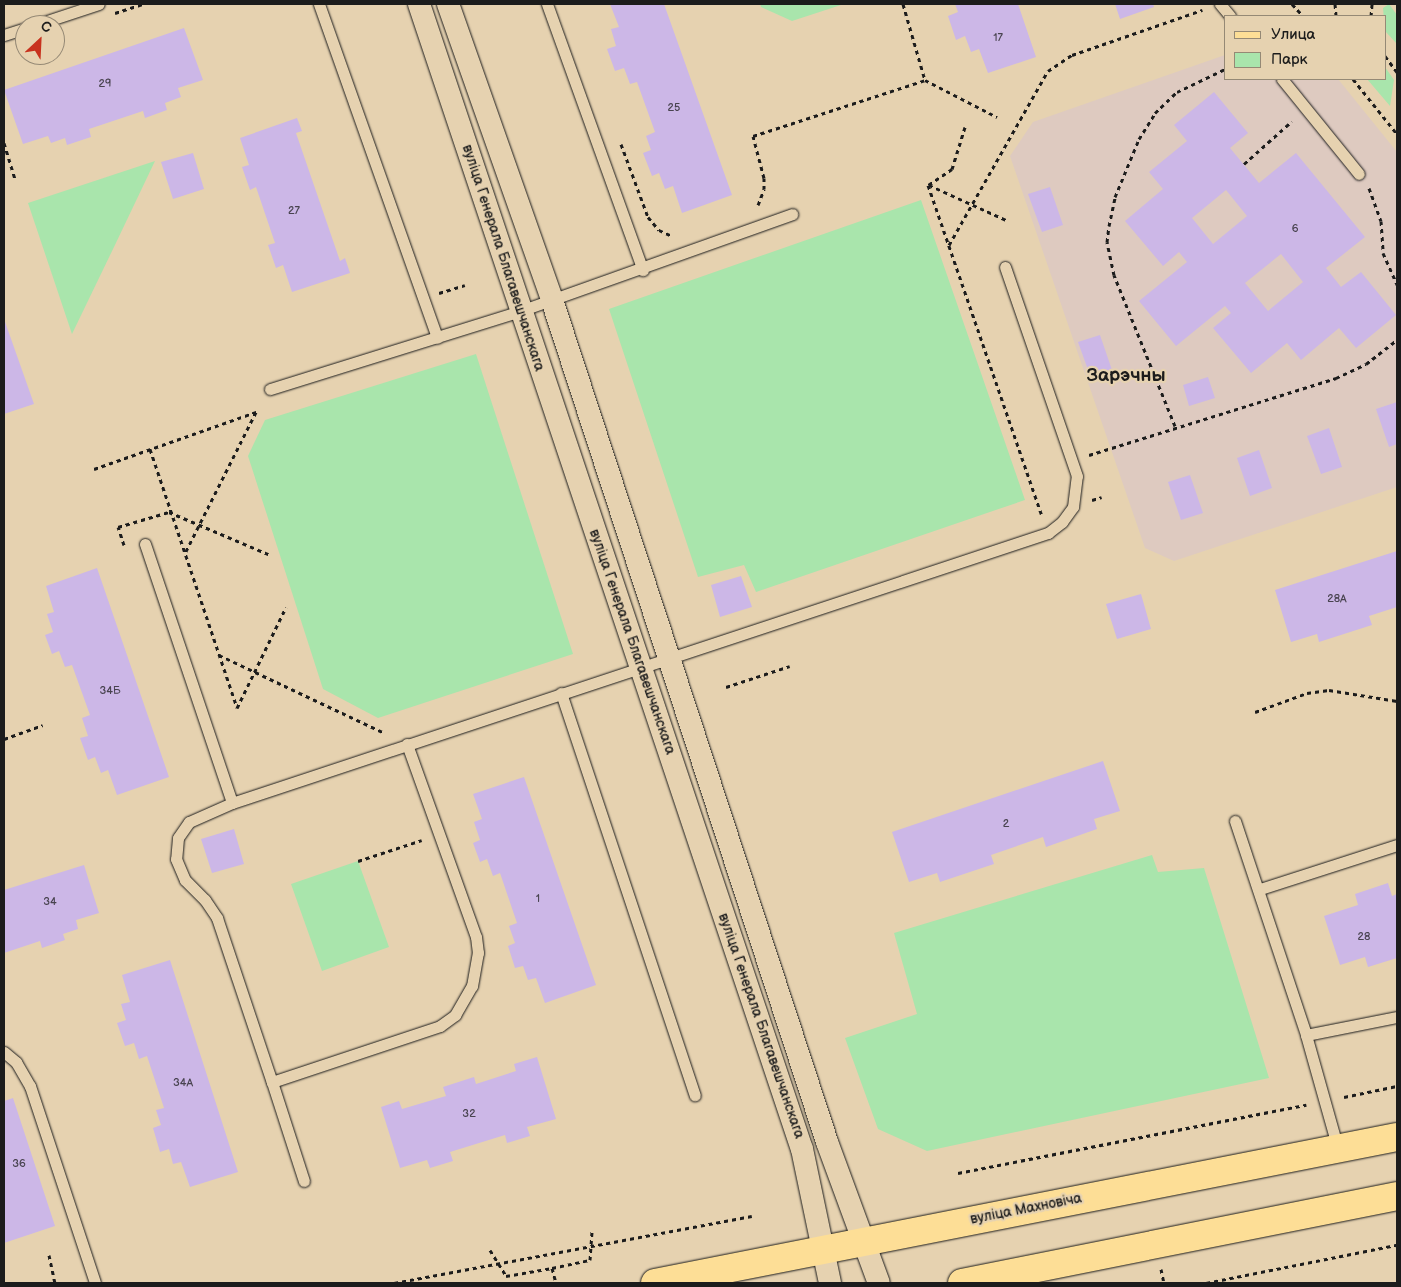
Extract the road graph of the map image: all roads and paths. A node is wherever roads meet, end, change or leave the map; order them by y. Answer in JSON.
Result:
{"nodes":[{"id":1,"x":99,"y":4,"type":"edge"},
{"id":2,"x":420,"y":4,"type":"edge"},
{"id":3,"x":448,"y":4,"type":"edge"},
{"id":4,"x":547,"y":4,"type":"edge"},
{"id":5,"x":903,"y":4,"type":"edge"},
{"id":6,"x":1220,"y":4,"type":"edge"},
{"id":7,"x":1292,"y":4,"type":"edge"},
{"id":8,"x":321,"y":6,"type":"edge"},
{"id":9,"x":1202,"y":10,"type":"dead end"},
{"id":10,"x":65,"y":15,"type":"edge"},
{"id":11,"x":1229,"y":15,"type":"edge"},
{"id":12,"x":1302,"y":15,"type":"edge"},
{"id":13,"x":1386,"y":57,"type":"edge"},
{"id":14,"x":1224,"y":70,"type":"edge"},
{"id":15,"x":1397,"y":72,"type":"edge"},
{"id":16,"x":925,"y":80,"type":"junction"},
{"id":17,"x":1283,"y":80,"type":"edge"},
{"id":18,"x":1354,"y":80,"type":"edge"},
{"id":19,"x":1306,"y":108,"type":"junction"},
{"id":20,"x":997,"y":117,"type":"dead end"},
{"id":21,"x":965,"y":127,"type":"dead end"},
{"id":22,"x":1397,"y":134,"type":"edge"},
{"id":23,"x":4,"y":143,"type":"edge"},
{"id":24,"x":620,"y":143,"type":"dead end"},
{"id":25,"x":1244,"y":164,"type":"dead end"},
{"id":26,"x":1359,"y":174,"type":"joint"},
{"id":27,"x":15,"y":178,"type":"dead end"},
{"id":28,"x":928,"y":185,"type":"junction"},
{"id":29,"x":972,"y":204,"type":"junction"},
{"id":30,"x":756,"y":208,"type":"dead end"},
{"id":31,"x":792,"y":214,"type":"dead end"},
{"id":32,"x":1006,"y":220,"type":"dead end"},
{"id":33,"x":680,"y":237,"type":"dead end"},
{"id":34,"x":949,"y":245,"type":"junction"},
{"id":35,"x":1005,"y":266,"type":"dead end"},
{"id":36,"x":643,"y":270,"type":"junction"},
{"id":37,"x":1397,"y":285,"type":"edge"},
{"id":38,"x":552,"y":300,"type":"junction"},
{"id":39,"x":520,"y":311,"type":"junction"},
{"id":40,"x":437,"y":338,"type":"junction"},
{"id":41,"x":1397,"y":340,"type":"edge"},
{"id":42,"x":270,"y":389,"type":"dead end"},
{"id":43,"x":1175,"y":426,"type":"junction"},
{"id":44,"x":150,"y":449,"type":"junction"},
{"id":45,"x":1089,"y":455,"type":"dead end"},
{"id":46,"x":94,"y":469,"type":"dead end"},
{"id":47,"x":170,"y":512,"type":"junction"},
{"id":48,"x":1042,"y":518,"type":"dead end"},
{"id":49,"x":198,"y":524,"type":"junction"},
{"id":50,"x":118,"y":526,"type":"dead end"},
{"id":51,"x":145,"y":544,"type":"dead end"},
{"id":52,"x":184,"y":554,"type":"junction"},
{"id":53,"x":268,"y":554,"type":"dead end"},
{"id":54,"x":286,"y":607,"type":"dead end"},
{"id":55,"x":219,"y":655,"type":"junction"},
{"id":56,"x":669,"y":658,"type":"junction"},
{"id":57,"x":790,"y":666,"type":"dead end"},
{"id":58,"x":641,"y":667,"type":"junction"},
{"id":59,"x":255,"y":672,"type":"junction"},
{"id":60,"x":726,"y":687,"type":"dead end"},
{"id":61,"x":561,"y":692,"type":"junction"},
{"id":62,"x":1397,"y":702,"type":"edge"},
{"id":63,"x":1255,"y":712,"type":"dead end"},
{"id":64,"x":43,"y":725,"type":"dead end"},
{"id":65,"x":388,"y":734,"type":"dead end"},
{"id":66,"x":4,"y":739,"type":"edge"},
{"id":67,"x":408,"y":744,"type":"junction"},
{"id":68,"x":232,"y":803,"type":"junction"},
{"id":69,"x":1235,"y":821,"type":"dead end"},
{"id":70,"x":440,"y":834,"type":"junction"},
{"id":71,"x":1397,"y":844,"type":"edge"},
{"id":72,"x":358,"y":861,"type":"dead end"},
{"id":73,"x":1260,"y":889,"type":"junction"},
{"id":74,"x":1397,"y":1018,"type":"edge"},
{"id":75,"x":1306,"y":1035,"type":"junction"},
{"id":76,"x":4,"y":1052,"type":"edge"},
{"id":77,"x":272,"y":1082,"type":"junction"},
{"id":78,"x":1397,"y":1086,"type":"edge"},
{"id":79,"x":695,"y":1095,"type":"dead end"},
{"id":80,"x":1324,"y":1101,"type":"junction"},
{"id":81,"x":1397,"y":1137,"type":"edge"},
{"id":82,"x":1338,"y":1149,"type":"junction"},
{"id":83,"x":958,"y":1173,"type":"dead end"},
{"id":84,"x":304,"y":1181,"type":"dead end"},
{"id":85,"x":1397,"y":1196,"type":"edge"},
{"id":86,"x":752,"y":1216,"type":"dead end"},
{"id":87,"x":592,"y":1231,"type":"dead end"},
{"id":88,"x":866,"y":1241,"type":"junction"},
{"id":89,"x":1397,"y":1245,"type":"edge"},
{"id":90,"x":590,"y":1246,"type":"junction"},
{"id":91,"x":824,"y":1249,"type":"junction"},
{"id":92,"x":490,"y":1250,"type":"dead end"},
{"id":93,"x":49,"y":1256,"type":"dead end"},
{"id":94,"x":497,"y":1264,"type":"junction"},
{"id":95,"x":552,"y":1268,"type":"junction"},
{"id":96,"x":55,"y":1283,"type":"edge"},
{"id":97,"x":95,"y":1283,"type":"edge"},
{"id":98,"x":394,"y":1283,"type":"edge"},
{"id":99,"x":556,"y":1283,"type":"edge"},
{"id":100,"x":655,"y":1283,"type":"edge"},
{"id":101,"x":830,"y":1283,"type":"edge"},
{"id":102,"x":879,"y":1283,"type":"edge"},
{"id":103,"x":962,"y":1283,"type":"edge"},
{"id":104,"x":1206,"y":1283,"type":"edge"}],
"edges":[{"from":1,"to":10,"type":"lane"},
{"from":2,"to":39,"type":"street","name":"вуліца Генерала Благавешчанскага"},
{"from":3,"to":38,"type":"street"},
{"from":4,"to":36,"type":"lane"},
{"from":5,"to":16,"type":"path"},
{"from":6,"to":11,"type":"lane"},
{"from":7,"to":12,"type":"path"},
{"from":8,"to":40,"type":"lane"},
{"from":9,"to":29,"type":"path"},
{"from":13,"to":15,"type":"path"},
{"from":14,"to":43,"type":"path"},
{"from":16,"to":20,"type":"path"},
{"from":16,"to":30,"type":"path"},
{"from":17,"to":19,"type":"lane"},
{"from":18,"to":22,"type":"path"},
{"from":19,"to":25,"type":"path"},
{"from":19,"to":26,"type":"lane"},
{"from":21,"to":28,"type":"path"},
{"from":23,"to":27,"type":"path"},
{"from":24,"to":33,"type":"path"},
{"from":26,"to":37,"type":"path"},
{"from":28,"to":29,"type":"path"},
{"from":28,"to":34,"type":"path"},
{"from":29,"to":32,"type":"path"},
{"from":29,"to":34,"type":"path"},
{"from":31,"to":36,"type":"lane"},
{"from":34,"to":48,"type":"path"},
{"from":35,"to":56,"type":"lane"},
{"from":36,"to":38,"type":"lane"},
{"from":38,"to":39,"type":"lane"},
{"from":38,"to":56,"type":"street"},
{"from":39,"to":40,"type":"lane"},
{"from":39,"to":58,"type":"street","name":"вуліца Генерала Благавешчанскага"},
{"from":40,"to":42,"type":"lane"},
{"from":41,"to":43,"type":"path"},
{"from":43,"to":45,"type":"path"},
{"from":44,"to":46,"type":"path"},
{"from":44,"to":47,"type":"path"},
{"from":44,"to":49,"type":"path"},
{"from":47,"to":49,"type":"path"},
{"from":47,"to":50,"type":"path"},
{"from":47,"to":52,"type":"path"},
{"from":49,"to":52,"type":"path"},
{"from":49,"to":53,"type":"path"},
{"from":51,"to":68,"type":"lane"},
{"from":52,"to":55,"type":"path"},
{"from":54,"to":59,"type":"path"},
{"from":55,"to":59,"type":"path"},
{"from":55,"to":59,"type":"path"},
{"from":56,"to":58,"type":"lane"},
{"from":56,"to":88,"type":"street"},
{"from":57,"to":60,"type":"path"},
{"from":58,"to":61,"type":"lane"},
{"from":58,"to":91,"type":"street","name":"вуліца Генерала Благавешчанскага"},
{"from":59,"to":65,"type":"path"},
{"from":61,"to":67,"type":"lane"},
{"from":61,"to":79,"type":"lane"},
{"from":62,"to":63,"type":"path"},
{"from":64,"to":66,"type":"path"},
{"from":67,"to":68,"type":"lane"},
{"from":67,"to":70,"type":"lane"},
{"from":68,"to":77,"type":"lane"},
{"from":69,"to":73,"type":"lane"},
{"from":70,"to":72,"type":"path"},
{"from":70,"to":77,"type":"lane"},
{"from":71,"to":73,"type":"lane"},
{"from":73,"to":75,"type":"lane"},
{"from":74,"to":75,"type":"lane"},
{"from":75,"to":80,"type":"lane"},
{"from":76,"to":97,"type":"lane"},
{"from":77,"to":84,"type":"lane"},
{"from":78,"to":80,"type":"path"},
{"from":80,"to":82,"type":"lane"},
{"from":80,"to":83,"type":"path"},
{"from":81,"to":82,"type":"main road","name":"вуліца Махновіча"},
{"from":82,"to":88,"type":"main road","name":"вуліца Махновіча"},
{"from":85,"to":103,"type":"main road"},
{"from":86,"to":90,"type":"path"},
{"from":87,"to":90,"type":"path"},
{"from":88,"to":91,"type":"main road","name":"вуліца Махновіча"},
{"from":88,"to":102,"type":"street"},
{"from":89,"to":104,"type":"path"},
{"from":90,"to":94,"type":"path"},
{"from":90,"to":95,"type":"path"},
{"from":91,"to":100,"type":"main road","name":"вуліца Махновіча"},
{"from":91,"to":101,"type":"street","name":"вуліца Генерала Благавешчанскага"},
{"from":92,"to":94,"type":"path"},
{"from":93,"to":96,"type":"path"},
{"from":94,"to":95,"type":"path"},
{"from":94,"to":98,"type":"path"},
{"from":95,"to":99,"type":"path"}]}
